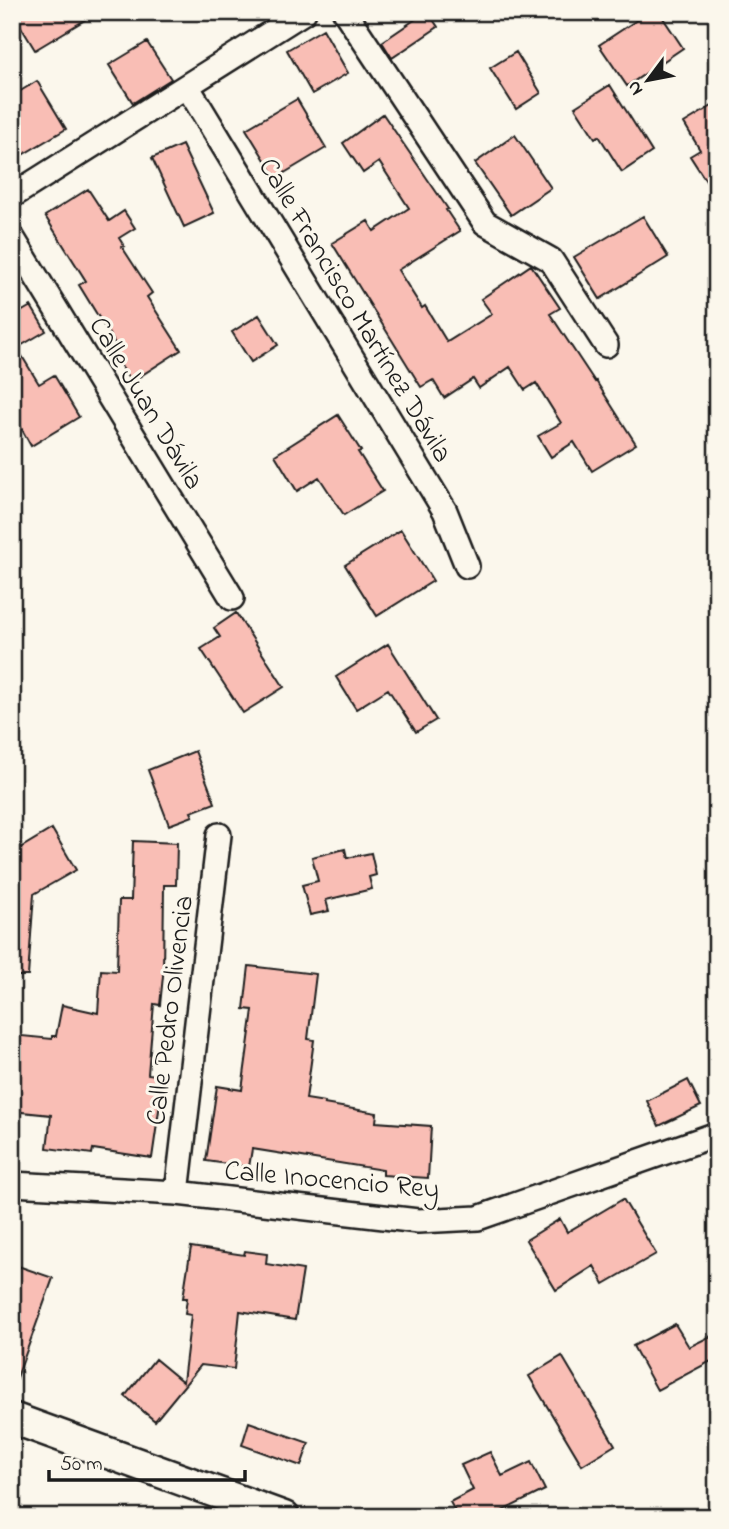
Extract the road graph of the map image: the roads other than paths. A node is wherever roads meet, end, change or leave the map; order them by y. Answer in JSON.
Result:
{"nodes":[{"id":1,"x":304,"y":12,"type":"edge"},
{"id":2,"x":345,"y":12,"type":"edge"},
{"id":3,"x":187,"y":86,"type":"junction"},
{"id":4,"x":12,"y":197,"type":"edge"},
{"id":5,"x":12,"y":237,"type":"edge"},
{"id":6,"x":606,"y":345,"type":"dead end"},
{"id":7,"x":467,"y":566,"type":"dead end"},
{"id":8,"x":233,"y":598,"type":"dead end"},
{"id":9,"x":219,"y":835,"type":"dead end"},
{"id":10,"x":717,"y":1134,"type":"edge"},
{"id":11,"x":12,"y":1184,"type":"edge"},
{"id":12,"x":177,"y":1193,"type":"junction"},
{"id":13,"x":12,"y":1418,"type":"edge"},
{"id":14,"x":284,"y":1517,"type":"edge"}],
"edges":[{"from":1,"to":3,"type":"street"},
{"from":2,"to":6,"type":"street"},
{"from":3,"to":4,"type":"street"},
{"from":3,"to":7,"type":"street","name":"Calle Francisco Martínez Dávila"},
{"from":5,"to":8,"type":"street","name":"Calle Juan Dávila"},
{"from":9,"to":12,"type":"street","name":"Calle Pedro Olivencia"},
{"from":10,"to":12,"type":"street","name":"Calle Inocencio Rey"},
{"from":11,"to":12,"type":"street","name":"Calle Inocencio Rey"},
{"from":13,"to":14,"type":"street"}]}
